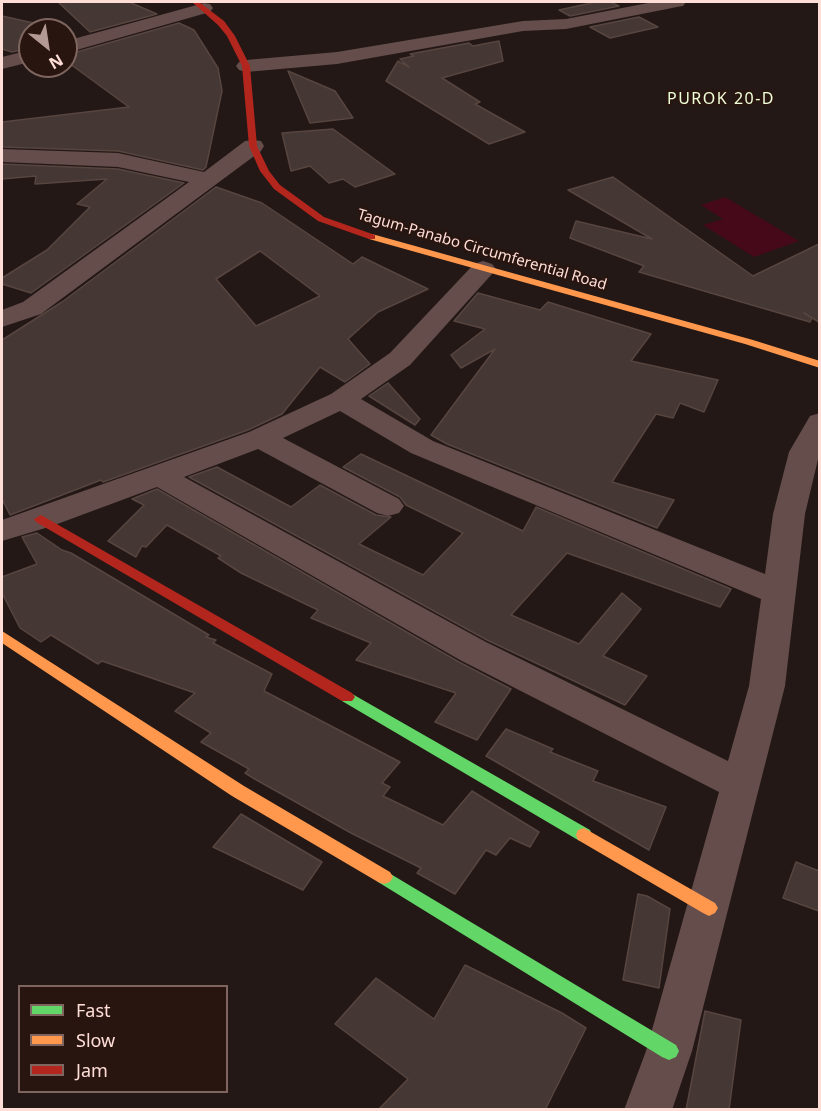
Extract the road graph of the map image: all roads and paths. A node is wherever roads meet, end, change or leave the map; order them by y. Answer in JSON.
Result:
{"nodes":[{"id":1,"x":677,"y":2,"type":"edge"},
{"id":2,"x":200,"y":5,"type":"edge"},
{"id":3,"x":78,"y":43,"type":"edge"},
{"id":4,"x":18,"y":59,"type":"edge"},
{"id":5,"x":2,"y":63,"type":"edge"},
{"id":6,"x":246,"y":66,"type":"junction"},
{"id":7,"x":253,"y":146,"type":"junction"},
{"id":8,"x":2,"y":155,"type":"edge"},
{"id":9,"x":207,"y":179,"type":"junction"},
{"id":10,"x":483,"y":269,"type":"junction"},
{"id":11,"x":2,"y":319,"type":"edge"},
{"id":12,"x":819,"y":365,"type":"edge"},
{"id":13,"x":342,"y":400,"type":"junction"},
{"id":14,"x":819,"y":422,"type":"edge"},
{"id":15,"x":260,"y":438,"type":"junction"},
{"id":16,"x":158,"y":476,"type":"junction"},
{"id":17,"x":388,"y":506,"type":"dead end"},
{"id":18,"x":41,"y":519,"type":"junction"},
{"id":19,"x":2,"y":531,"type":"edge"},
{"id":20,"x":779,"y":593,"type":"junction"},
{"id":21,"x":2,"y":636,"type":"edge"},
{"id":22,"x":742,"y":786,"type":"junction"},
{"id":23,"x":708,"y":908,"type":"junction"},
{"id":24,"x":669,"y":1051,"type":"junction"},
{"id":25,"x":648,"y":1110,"type":"edge"}],
"edges":[{"from":1,"to":6,"type":"street"},
{"from":2,"to":3,"type":"street"},
{"from":2,"to":6,"type":"main road","name":"Tagum-Panabo Circumferential Road"},
{"from":4,"to":5,"type":"street"},
{"from":6,"to":7,"type":"main road","name":"Tagum-Panabo Circumferential Road"},
{"from":7,"to":9,"type":"street"},
{"from":7,"to":10,"type":"main road","name":"Tagum-Panabo Circumferential Road"},
{"from":8,"to":9,"type":"street"},
{"from":9,"to":11,"type":"street"},
{"from":10,"to":12,"type":"main road","name":"Tagum-Panabo Circumferential Road"},
{"from":10,"to":13,"type":"street"},
{"from":13,"to":15,"type":"street"},
{"from":13,"to":20,"type":"street"},
{"from":14,"to":20,"type":"street"},
{"from":15,"to":16,"type":"street"},
{"from":15,"to":17,"type":"street"},
{"from":16,"to":18,"type":"street"},
{"from":16,"to":22,"type":"street"},
{"from":18,"to":19,"type":"street"},
{"from":18,"to":23,"type":"main road"},
{"from":20,"to":22,"type":"street"},
{"from":21,"to":24,"type":"main road"},
{"from":22,"to":23,"type":"street"},
{"from":23,"to":24,"type":"street"},
{"from":24,"to":25,"type":"street"}]}
